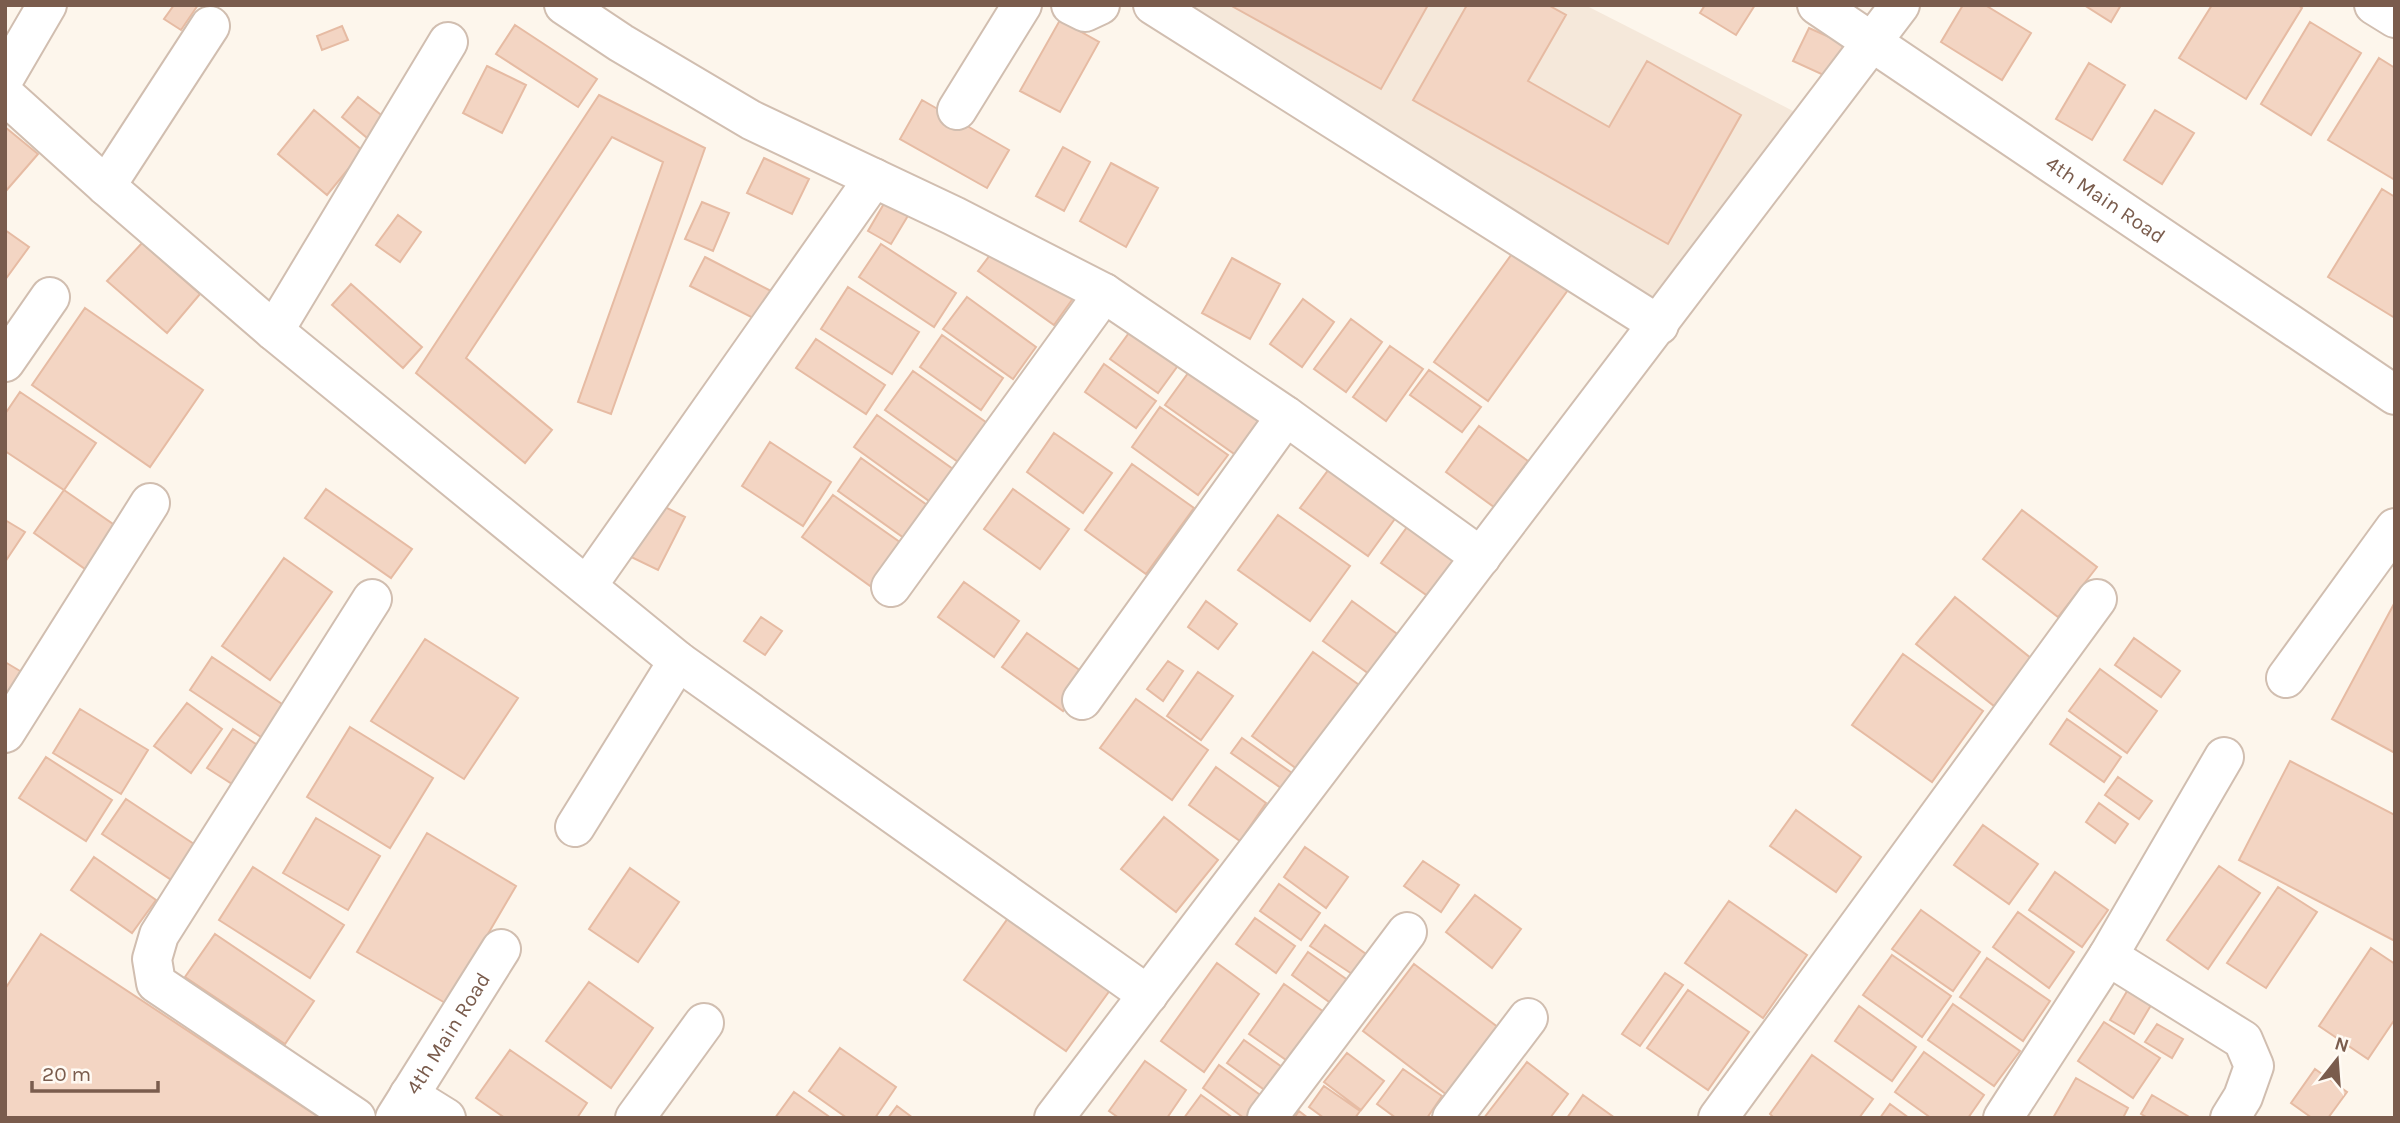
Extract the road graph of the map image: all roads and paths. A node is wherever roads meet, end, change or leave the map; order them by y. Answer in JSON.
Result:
{"nodes":[{"id":1,"x":47,"y":5,"type":"edge"},
{"id":2,"x":564,"y":5,"type":"edge"},
{"id":3,"x":1022,"y":5,"type":"edge"},
{"id":4,"x":1071,"y":5,"type":"edge"},
{"id":5,"x":1100,"y":5,"type":"edge"},
{"id":6,"x":1153,"y":5,"type":"edge"},
{"id":7,"x":1817,"y":5,"type":"edge"},
{"id":8,"x":1900,"y":5,"type":"edge"},
{"id":9,"x":2374,"y":5,"type":"edge"},
{"id":10,"x":2395,"y":18,"type":"edge"},
{"id":11,"x":210,"y":26,"type":"dead end"},
{"id":12,"x":448,"y":42,"type":"dead end"},
{"id":13,"x":1874,"y":42,"type":"junction"},
{"id":14,"x":5,"y":77,"type":"edge"},
{"id":15,"x":5,"y":94,"type":"edge"},
{"id":16,"x":957,"y":110,"type":"dead end"},
{"id":17,"x":874,"y":178,"type":"junction"},
{"id":18,"x":106,"y":186,"type":"junction"},
{"id":19,"x":1104,"y":293,"type":"junction"},
{"id":20,"x":50,"y":297,"type":"dead end"},
{"id":21,"x":1658,"y":325,"type":"junction"},
{"id":22,"x":274,"y":331,"type":"junction"},
{"id":23,"x":5,"y":362,"type":"edge"},
{"id":24,"x":2395,"y":395,"type":"edge"},
{"id":25,"x":1286,"y":416,"type":"junction"},
{"id":26,"x":150,"y":503,"type":"dead end"},
{"id":27,"x":2395,"y":528,"type":"edge"},
{"id":28,"x":1480,"y":557,"type":"junction"},
{"id":29,"x":587,"y":586,"type":"junction"},
{"id":30,"x":891,"y":587,"type":"dead end"},
{"id":31,"x":2097,"y":598,"type":"dead end"},
{"id":32,"x":372,"y":599,"type":"dead end"},
{"id":33,"x":678,"y":661,"type":"junction"},
{"id":34,"x":2286,"y":678,"type":"dead end"},
{"id":35,"x":1082,"y":700,"type":"dead end"},
{"id":36,"x":5,"y":733,"type":"edge"},
{"id":37,"x":2224,"y":757,"type":"dead end"},
{"id":38,"x":575,"y":827,"type":"dead end"},
{"id":39,"x":1406,"y":932,"type":"dead end"},
{"id":40,"x":500,"y":949,"type":"dead end"},
{"id":41,"x":2108,"y":956,"type":"junction"},
{"id":42,"x":1148,"y":995,"type":"junction"},
{"id":43,"x":1528,"y":1018,"type":"dead end"},
{"id":44,"x":704,"y":1023,"type":"dead end"},
{"id":45,"x":402,"y":1107,"type":"edge"},
{"id":46,"x":356,"y":1118,"type":"edge"},
{"id":47,"x":446,"y":1118,"type":"edge"},
{"id":48,"x":635,"y":1118,"type":"edge"},
{"id":49,"x":1054,"y":1118,"type":"edge"},
{"id":50,"x":1267,"y":1118,"type":"edge"},
{"id":51,"x":1452,"y":1118,"type":"edge"},
{"id":52,"x":1718,"y":1118,"type":"edge"},
{"id":53,"x":2003,"y":1118,"type":"edge"},
{"id":54,"x":2230,"y":1118,"type":"edge"}],
"edges":[{"from":1,"to":14,"type":"street"},
{"from":2,"to":17,"type":"street"},
{"from":3,"to":16,"type":"street"},
{"from":4,"to":5,"type":"street"},
{"from":6,"to":21,"type":"street"},
{"from":7,"to":13,"type":"street","name":"4th Main Road"},
{"from":8,"to":13,"type":"street"},
{"from":9,"to":10,"type":"street"},
{"from":11,"to":18,"type":"street"},
{"from":12,"to":22,"type":"street"},
{"from":13,"to":21,"type":"street"},
{"from":13,"to":24,"type":"street","name":"4th Main Road"},
{"from":15,"to":18,"type":"street"},
{"from":17,"to":19,"type":"street"},
{"from":17,"to":29,"type":"street"},
{"from":18,"to":22,"type":"street"},
{"from":19,"to":25,"type":"street"},
{"from":19,"to":30,"type":"street"},
{"from":20,"to":23,"type":"street"},
{"from":21,"to":28,"type":"street"},
{"from":22,"to":29,"type":"street"},
{"from":25,"to":28,"type":"street"},
{"from":25,"to":35,"type":"street"},
{"from":26,"to":36,"type":"street"},
{"from":27,"to":34,"type":"street"},
{"from":28,"to":42,"type":"street"},
{"from":29,"to":33,"type":"street"},
{"from":31,"to":52,"type":"street"},
{"from":32,"to":46,"type":"street"},
{"from":33,"to":38,"type":"street"},
{"from":33,"to":42,"type":"street"},
{"from":37,"to":41,"type":"street"},
{"from":39,"to":50,"type":"street"},
{"from":40,"to":45,"type":"street","name":"4th Main Road"},
{"from":41,"to":53,"type":"street"},
{"from":41,"to":54,"type":"street"},
{"from":42,"to":49,"type":"street"},
{"from":43,"to":51,"type":"street"},
{"from":44,"to":48,"type":"street"},
{"from":45,"to":47,"type":"street"}]}
